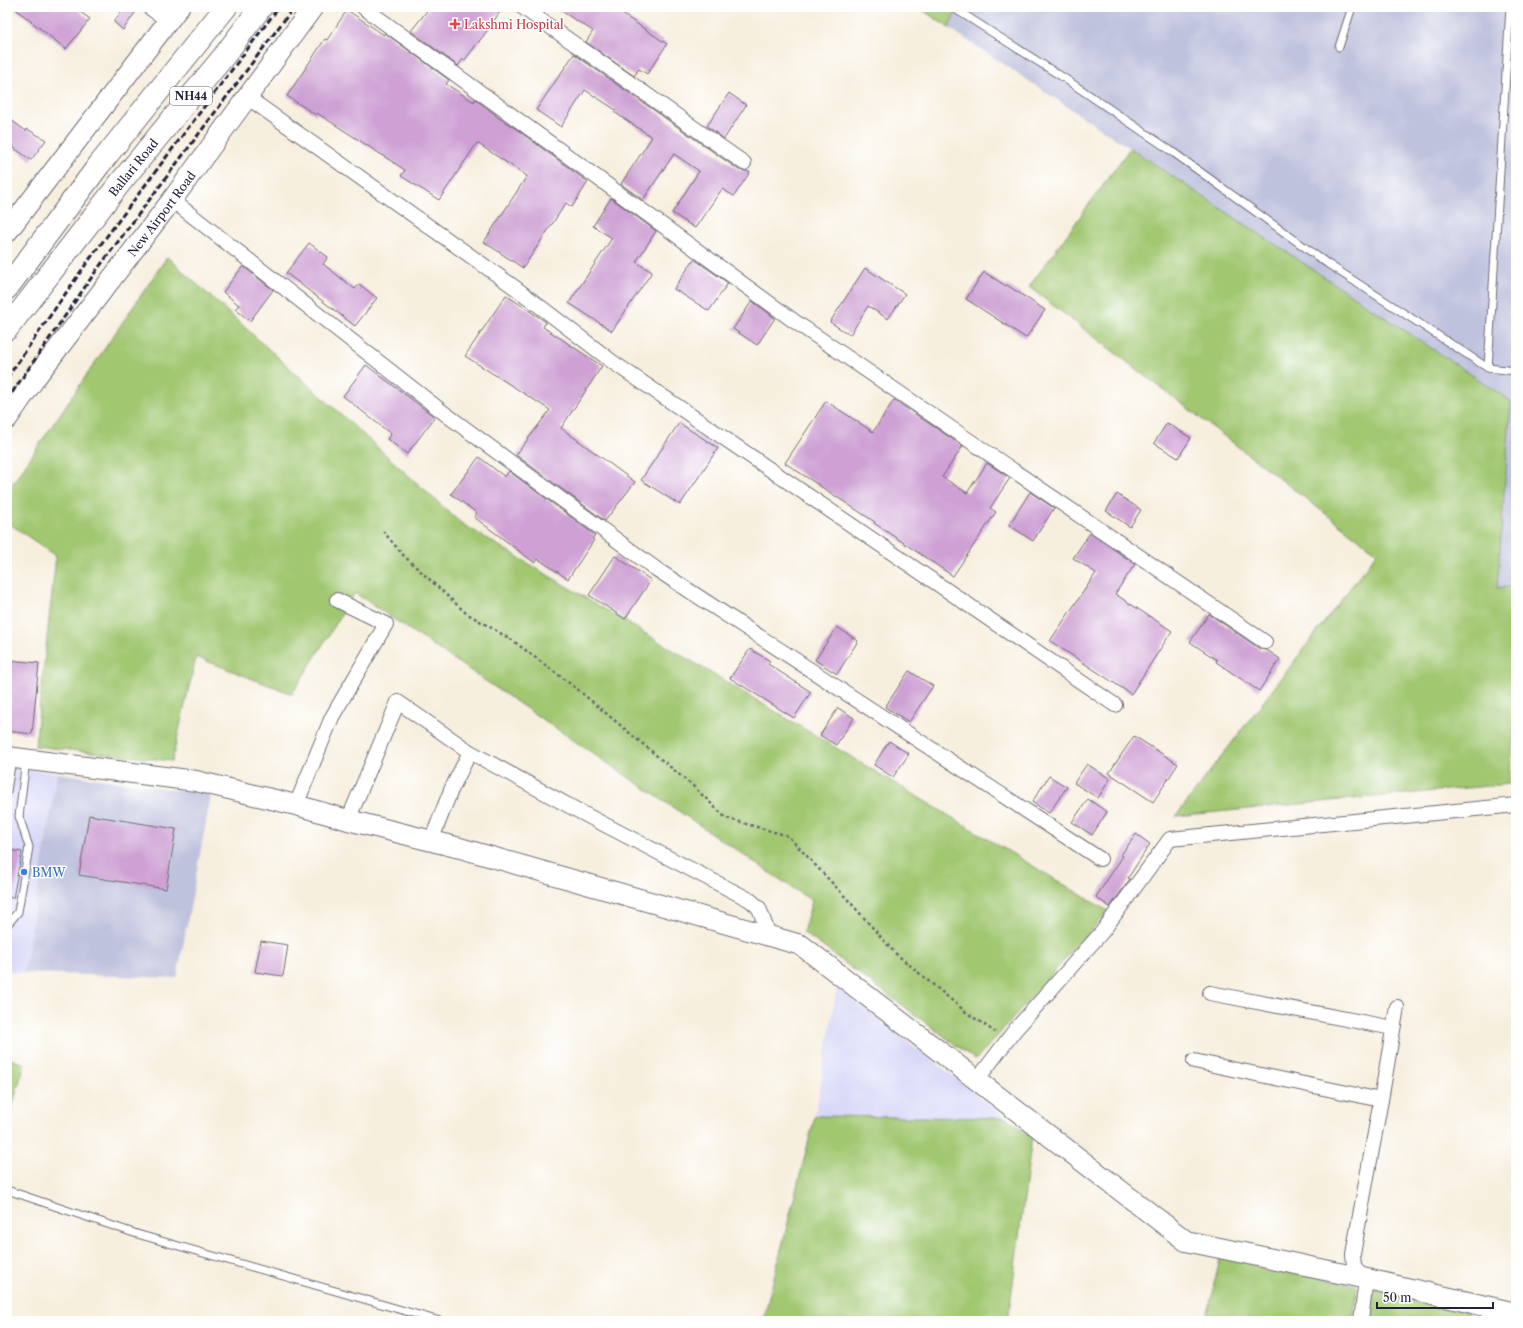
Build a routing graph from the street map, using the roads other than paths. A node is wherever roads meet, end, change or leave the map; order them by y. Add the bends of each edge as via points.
1 (149, 7) edge
2 (226, 7) edge
3 (261, 7) edge
4 (313, 7) edge
5 (363, 7) edge
6 (522, 7) edge
7 (952, 7) edge
8 (1352, 7) edge
9 (1510, 7) edge
10 (173, 14) edge
11 (1339, 47) dead end
12 (247, 97) junction
13 (744, 163) dead end
14 (172, 200) junction
15 (7, 232) edge
16 (7, 288) edge
17 (7, 329) edge
18 (1488, 368) junction
19 (1516, 371) edge
20 (7, 419) edge
21 (337, 600) dead end
22 (1265, 642) dead end
23 (1115, 706) dead end
24 (470, 752) junction
25 (15, 758) edge
26 (7, 791) edge
27 (296, 805) junction
28 (1516, 805) edge
29 (348, 820) junction
30 (431, 841) junction
31 (1100, 859) dead end
32 (7, 925) edge
33 (768, 935) junction
34 (1210, 993) dead end
35 (1396, 1007) dead end
36 (1393, 1028) junction
37 (1194, 1061) dead end
38 (977, 1080) junction
39 (1381, 1100) junction
40 (7, 1190) edge
41 (1363, 1278) junction
42 (1516, 1313) edge
43 (440, 1321) edge
44 (1361, 1321) edge

1 - 10 street
2 - 16 highway, NH44 via 100,165
3 - 17 highway, Ballari Road / NH44
4 - 12 street, New Airport Road
5 - 22 street via 794,321
6 - 13 street
7 - 18 lane via 1064,78 1170,150 1328,264
8 - 11 lane
9 - 18 lane
10 - 15 street
12 - 14 street, New Airport Road
12 - 23 street via 517,288 614,363
14 - 20 street, New Airport Road via 36,377
14 - 31 street via 444,413 656,569
18 - 19 lane
21 - 27 street via 386,624 332,716
24 - 29 street via 398,702
24 - 30 street via 451,790
24 - 33 street via 586,816 750,900 760,908
25 - 26 lane
25 - 27 street via 196,781
25 - 32 lane via 19,816 29,847 18,912
27 - 29 street
28 - 38 street via 1170,839 1102,932 1007,1041
29 - 30 street
30 - 33 street
33 - 38 street via 801,944
34 - 36 street
35 - 36 street
36 - 39 street
37 - 39 street
38 - 41 street via 1186,1241
39 - 41 street via 1353,1254 1354,1267
40 - 43 lane via 137,1234
41 - 42 street
41 - 44 street via 1365,1287

